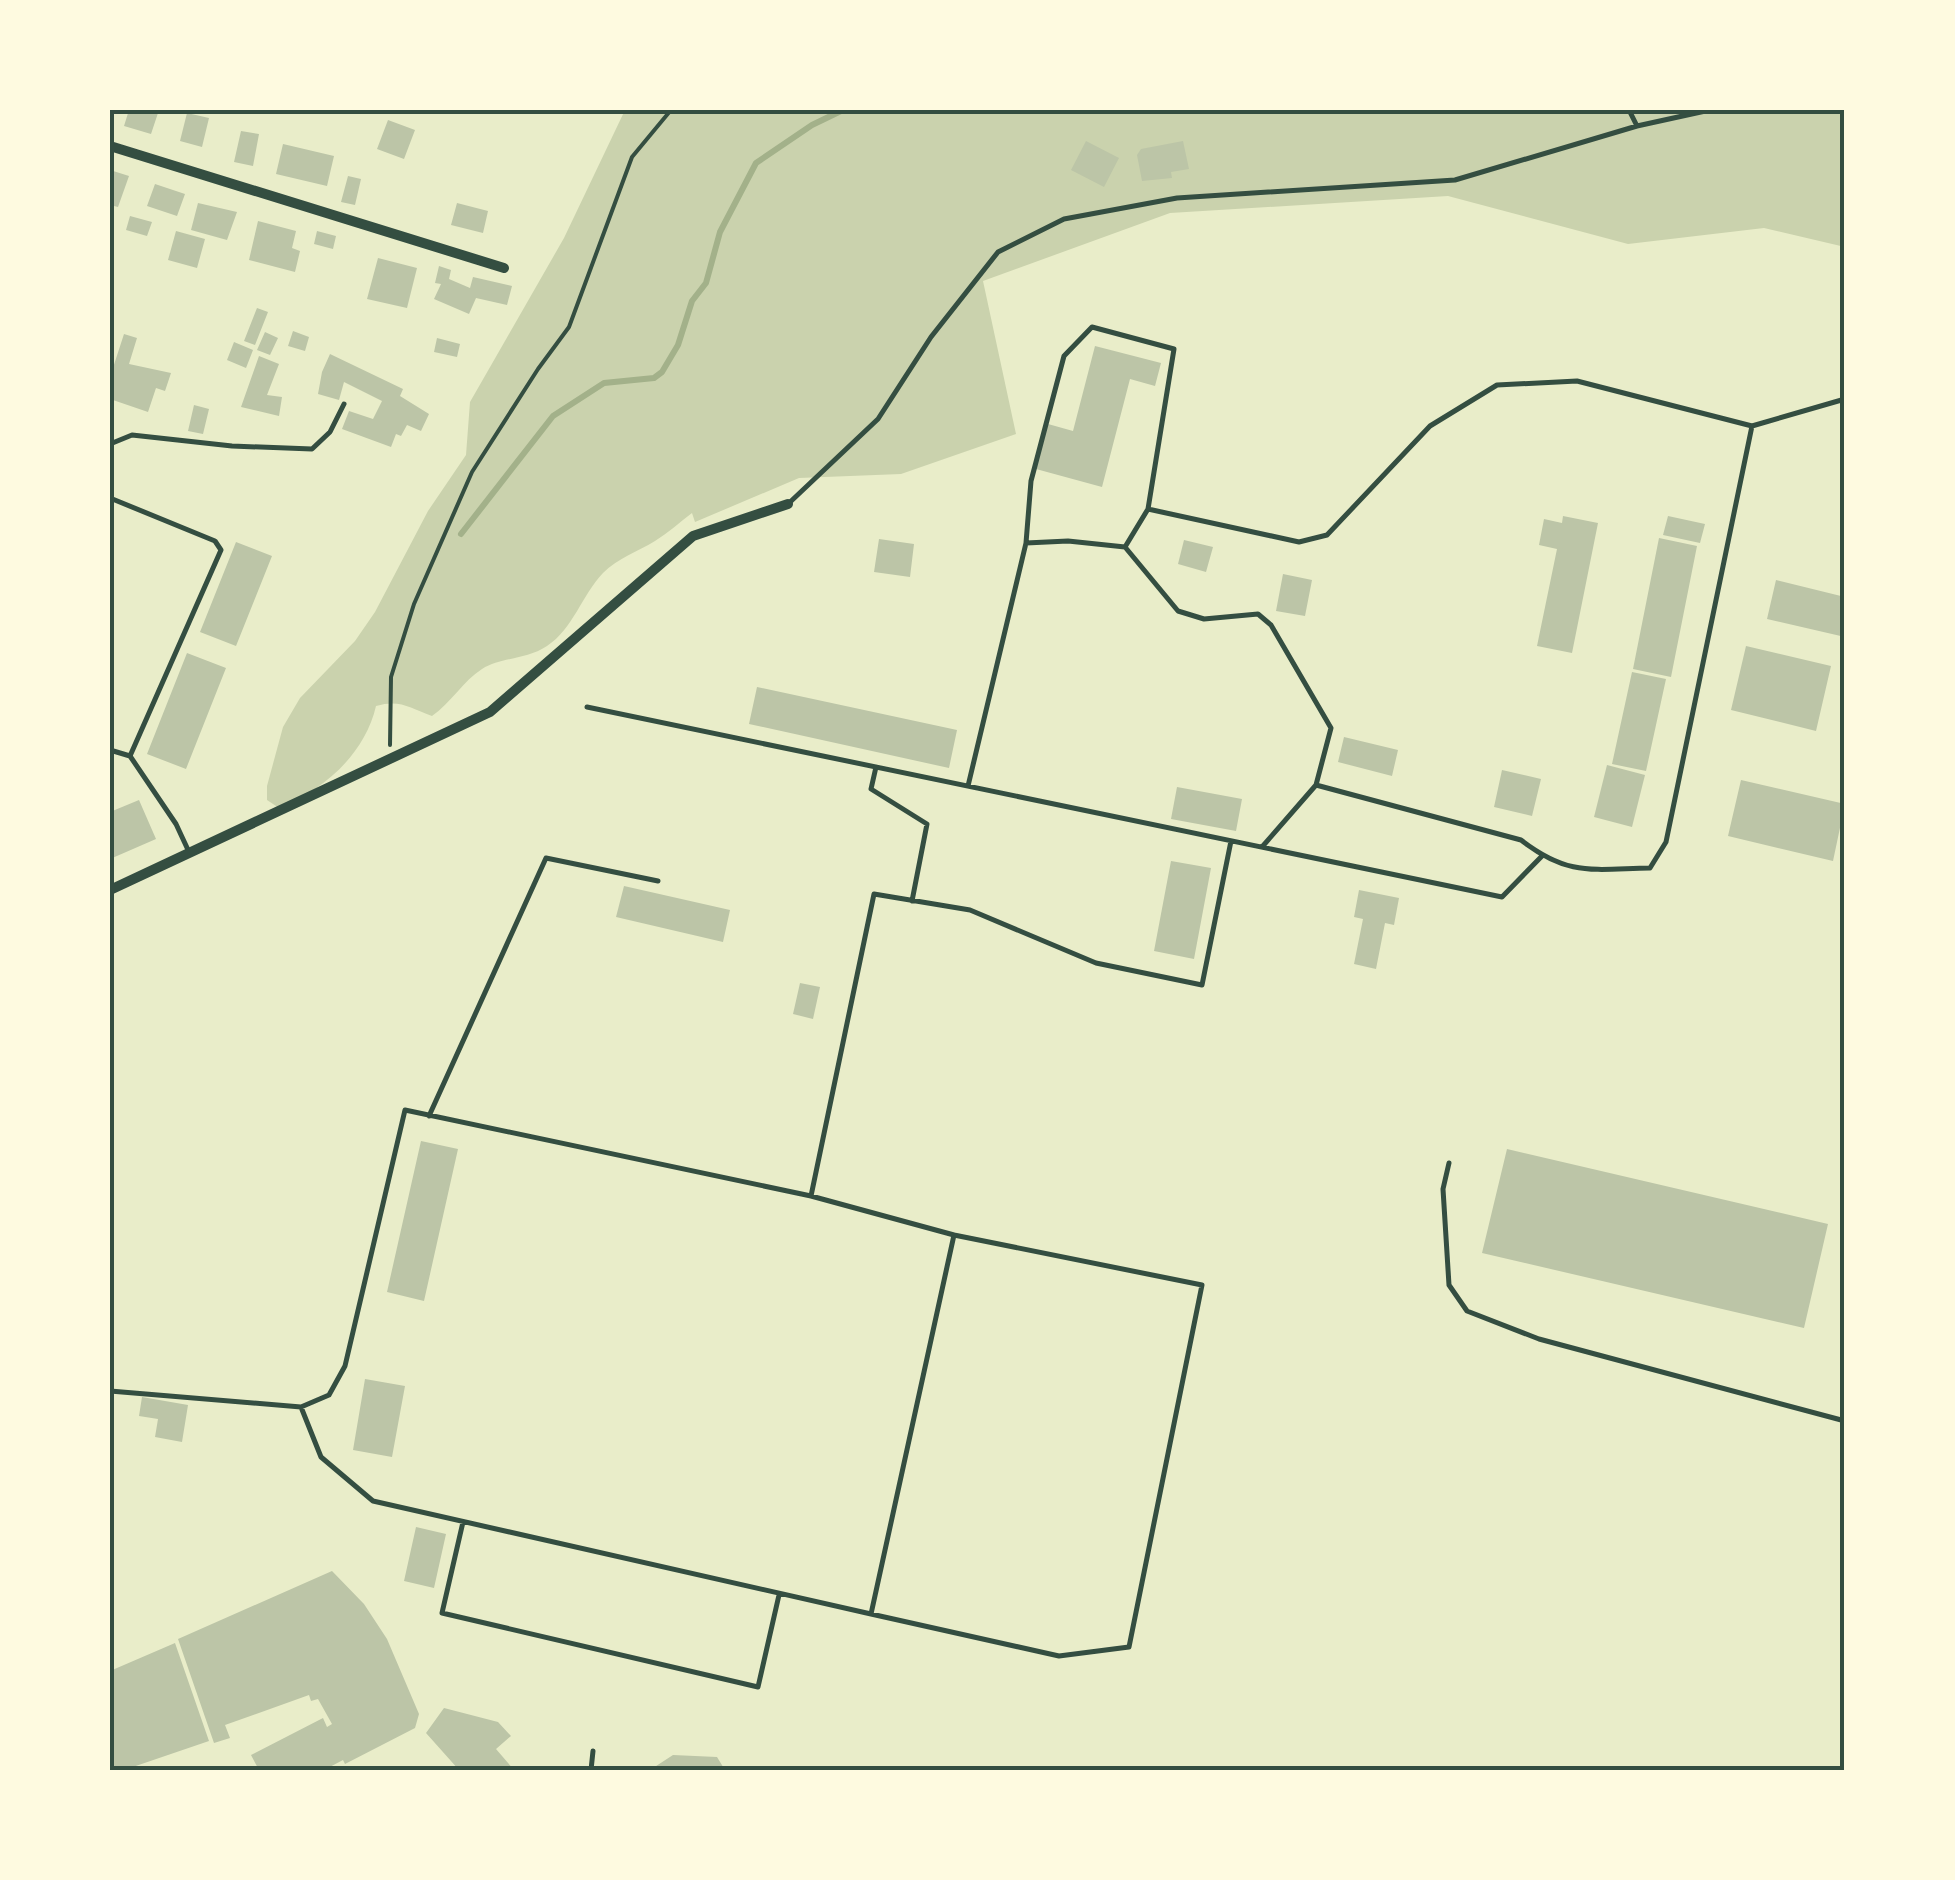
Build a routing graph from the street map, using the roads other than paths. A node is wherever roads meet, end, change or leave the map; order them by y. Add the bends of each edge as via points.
1 (1629, 110) edge
2 (1710, 110) edge
3 (1636, 126) junction
4 (110, 146) edge
5 (504, 268) dead end
6 (1845, 400) edge
7 (344, 404) dead end
8 (1752, 426) junction
9 (110, 444) edge
10 (110, 498) edge
11 (788, 504) joint
12 (1148, 509) junction
13 (1026, 543) junction
14 (1126, 547) junction
15 (587, 707) dead end
16 (110, 750) edge
17 (130, 756) junction
18 (876, 767) junction
19 (1316, 785) junction
20 (968, 786) junction
21 (1231, 840) junction
22 (1262, 847) junction
23 (190, 853) junction
24 (1542, 856) junction
25 (658, 881) dead end
26 (110, 890) edge
27 (912, 901) junction
28 (429, 1116) junction
29 (1449, 1163) dead end
30 (811, 1196) junction
31 (954, 1235) junction
32 (110, 1391) edge
33 (301, 1407) junction
34 (1845, 1421) edge
35 (463, 1522) junction
36 (779, 1596) junction
37 (870, 1614) junction
38 (593, 1752) dead end
39 (591, 1770) edge

1 - 3 lane
2 - 3 lane
3 - 11 lane via 1456,180 1177,198 1064,219 998,252 878,420
4 - 5 street
6 - 8 lane
7 - 9 lane via 312,450 132,435
8 - 12 lane via 1577,381 1497,386 1430,426 1327,535 1299,542
8 - 24 lane via 1666,842 1650,868 1573,870
10 - 17 lane via 215,541 220,550
11 - 23 street via 693,536 490,712
12 - 13 lane via 1174,349 1092,327 1064,356 1031,481
12 - 14 lane
13 - 14 lane
13 - 20 lane
14 - 19 lane via 1178,611 1204,619 1258,614 1270,625 1331,728
15 - 18 lane
16 - 17 lane
17 - 23 lane
18 - 20 lane
18 - 27 lane via 871,789 927,824
19 - 22 lane
19 - 24 lane via 1521,840
20 - 21 lane
21 - 22 lane
21 - 27 lane via 1202,986 1096,963 970,910
22 - 24 lane via 1502,896
23 - 26 street
25 - 28 lane via 546,858
27 - 30 lane via 874,894
28 - 30 lane
28 - 33 lane via 404,1110 345,1366 329,1395
29 - 34 lane via 1443,1188 1449,1285 1466,1312
30 - 31 lane
31 - 37 lane
31 - 37 lane via 1202,1284 1129,1647 1059,1656
32 - 33 lane
33 - 35 lane via 321,1457 373,1501
35 - 36 lane
35 - 36 lane via 442,1613 590,1648 758,1687
36 - 37 lane
38 - 39 lane

